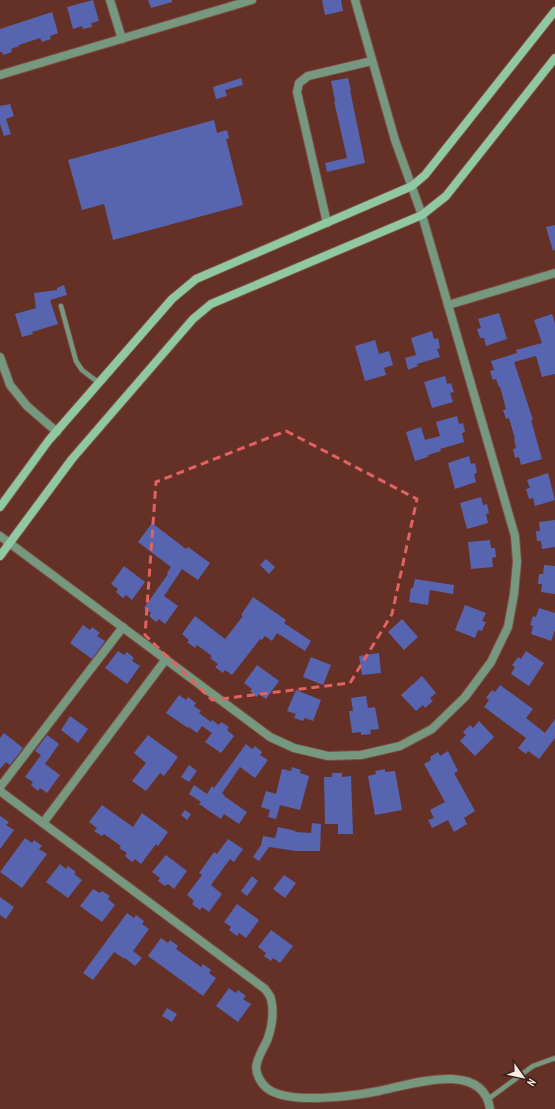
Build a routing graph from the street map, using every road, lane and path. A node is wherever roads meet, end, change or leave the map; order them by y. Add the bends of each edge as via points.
1 (110, 0) edge
2 (252, 0) edge
3 (355, 0) edge
4 (555, 11) edge
5 (122, 38) junction
6 (555, 58) edge
7 (372, 61) junction
8 (0, 75) edge
9 (412, 186) junction
10 (422, 215) junction
11 (327, 223) junction
12 (555, 273) edge
13 (448, 305) junction
14 (61, 306) dead end
15 (0, 356) edge
16 (99, 383) junction
17 (57, 432) junction
18 (0, 507) edge
19 (0, 536) edge
20 (10, 543) junction
21 (0, 556) edge
22 (123, 627) junction
23 (166, 659) junction
24 (0, 787) edge
25 (0, 792) edge
26 (43, 823) junction
27 (555, 1058) edge
28 (487, 1100) junction
29 (490, 1109) edge

1 - 5 street
2 - 5 street
3 - 7 street
4 - 9 street via 425,175
5 - 8 street
6 - 10 street via 446,196
7 - 9 street via 395,140
7 - 11 street via 308,76 299,83 297,92
9 - 10 street
9 - 11 street
10 - 13 street
10 - 20 street via 211,304 193,319 72,459
11 - 16 street via 196,279 172,299
12 - 13 street
13 - 23 street via 515,536 517,562 508,627 491,662 465,697 432,729 400,746 361,755 328,756 294,748 270,737
14 - 16 lane via 76,361 82,370
15 - 17 street via 10,385 27,406
16 - 17 street
17 - 18 street
19 - 20 street
20 - 21 street
20 - 22 street
22 - 23 street
22 - 24 street
23 - 26 street
25 - 26 street
26 - 28 street via 265,989 271,997 273,1013 268,1038 256,1064 258,1078 268,1089 282,1096 344,1096 442,1078 479,1087
27 - 28 lane via 533,1066
28 - 29 street

